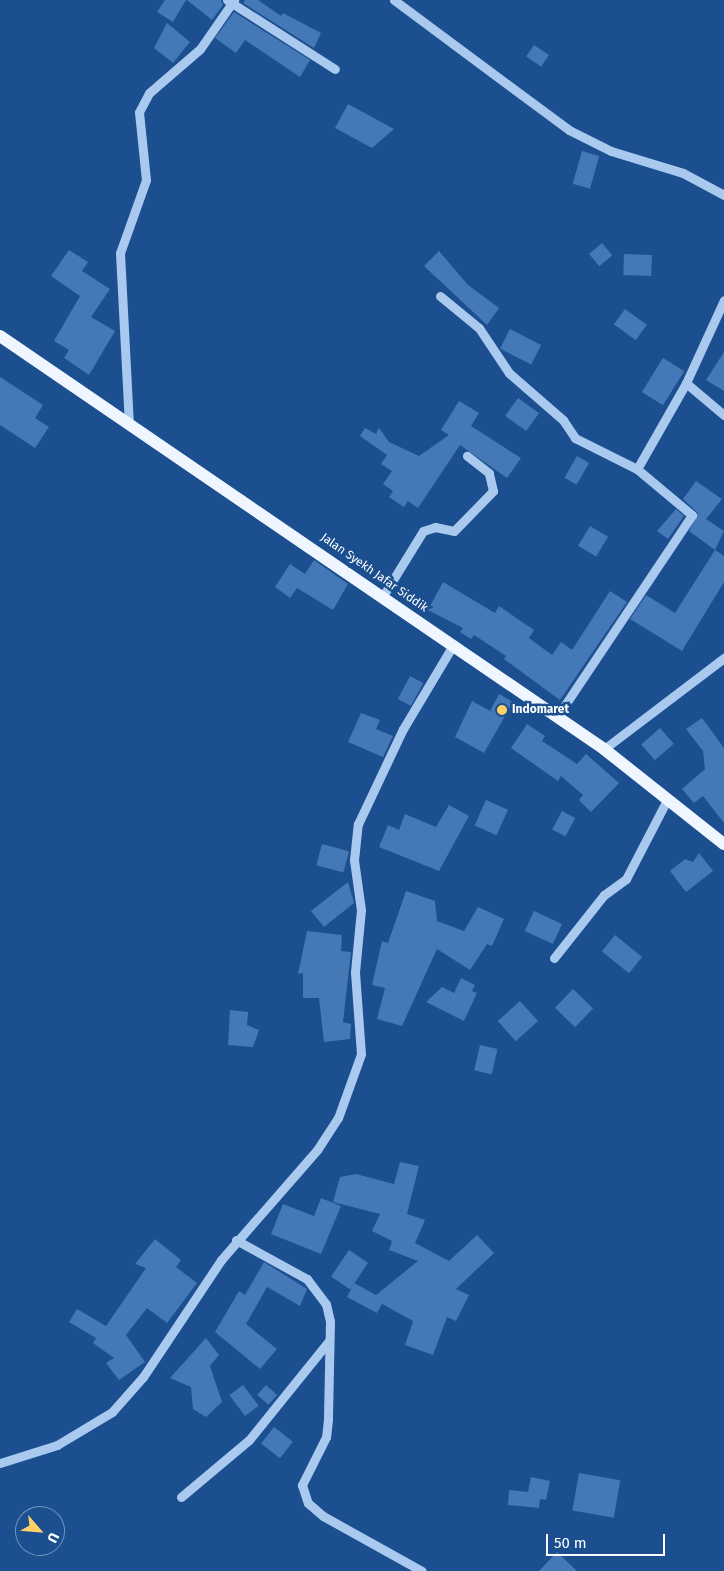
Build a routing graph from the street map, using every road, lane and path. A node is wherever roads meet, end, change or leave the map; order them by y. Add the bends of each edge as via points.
1 (394, 0) edge
2 (231, 1) edge
3 (335, 69) dead end
4 (724, 195) edge
5 (440, 296) dead end
6 (724, 300) edge
7 (0, 336) edge
8 (686, 383) junction
9 (724, 415) edge
10 (129, 425) junction
11 (467, 456) dead end
12 (637, 469) junction
13 (383, 596) junction
14 (453, 645) junction
15 (724, 658) edge
16 (558, 717) junction
17 (604, 749) junction
18 (668, 800) junction
19 (724, 844) edge
20 (554, 958) dead end
21 (236, 1240) junction
22 (329, 1341) junction
23 (0, 1463) edge
24 (181, 1497) dead end
25 (422, 1571) edge

1 - 4 street via 569,130 611,151 683,173
2 - 3 street
2 - 10 street via 200,49 149,92 138,112 146,180 120,253
5 - 12 street via 479,328 509,373 563,420 575,438
6 - 8 street
7 - 10 main road, Jalan Syekh Jafar Siddik
8 - 9 street
8 - 12 street
10 - 13 main road, Jalan Syekh Jafar Siddik
11 - 13 street via 489,473 493,491 454,531 435,527 423,531
12 - 16 street via 692,516
13 - 14 main road, Jalan Syekh Jafar Siddik
14 - 16 main road, Jalan Syekh Jafar Siddik
14 - 21 street via 403,729 358,824 354,860 361,910 355,972 362,1026 355,1081 316,1150
15 - 17 street
16 - 17 main road, Jalan Syekh Jafar Siddik
17 - 18 main road, Jalan Syekh Jafar Siddik
18 - 19 main road, Jalan Syekh Jafar Siddik
18 - 20 street via 626,879 604,895
21 - 22 street via 278,1260 314,1286 326,1304
21 - 23 street via 143,1377 112,1412 57,1444
22 - 24 street via 249,1440
22 - 25 street via 326,1437 306,1474 303,1494 323,1516

